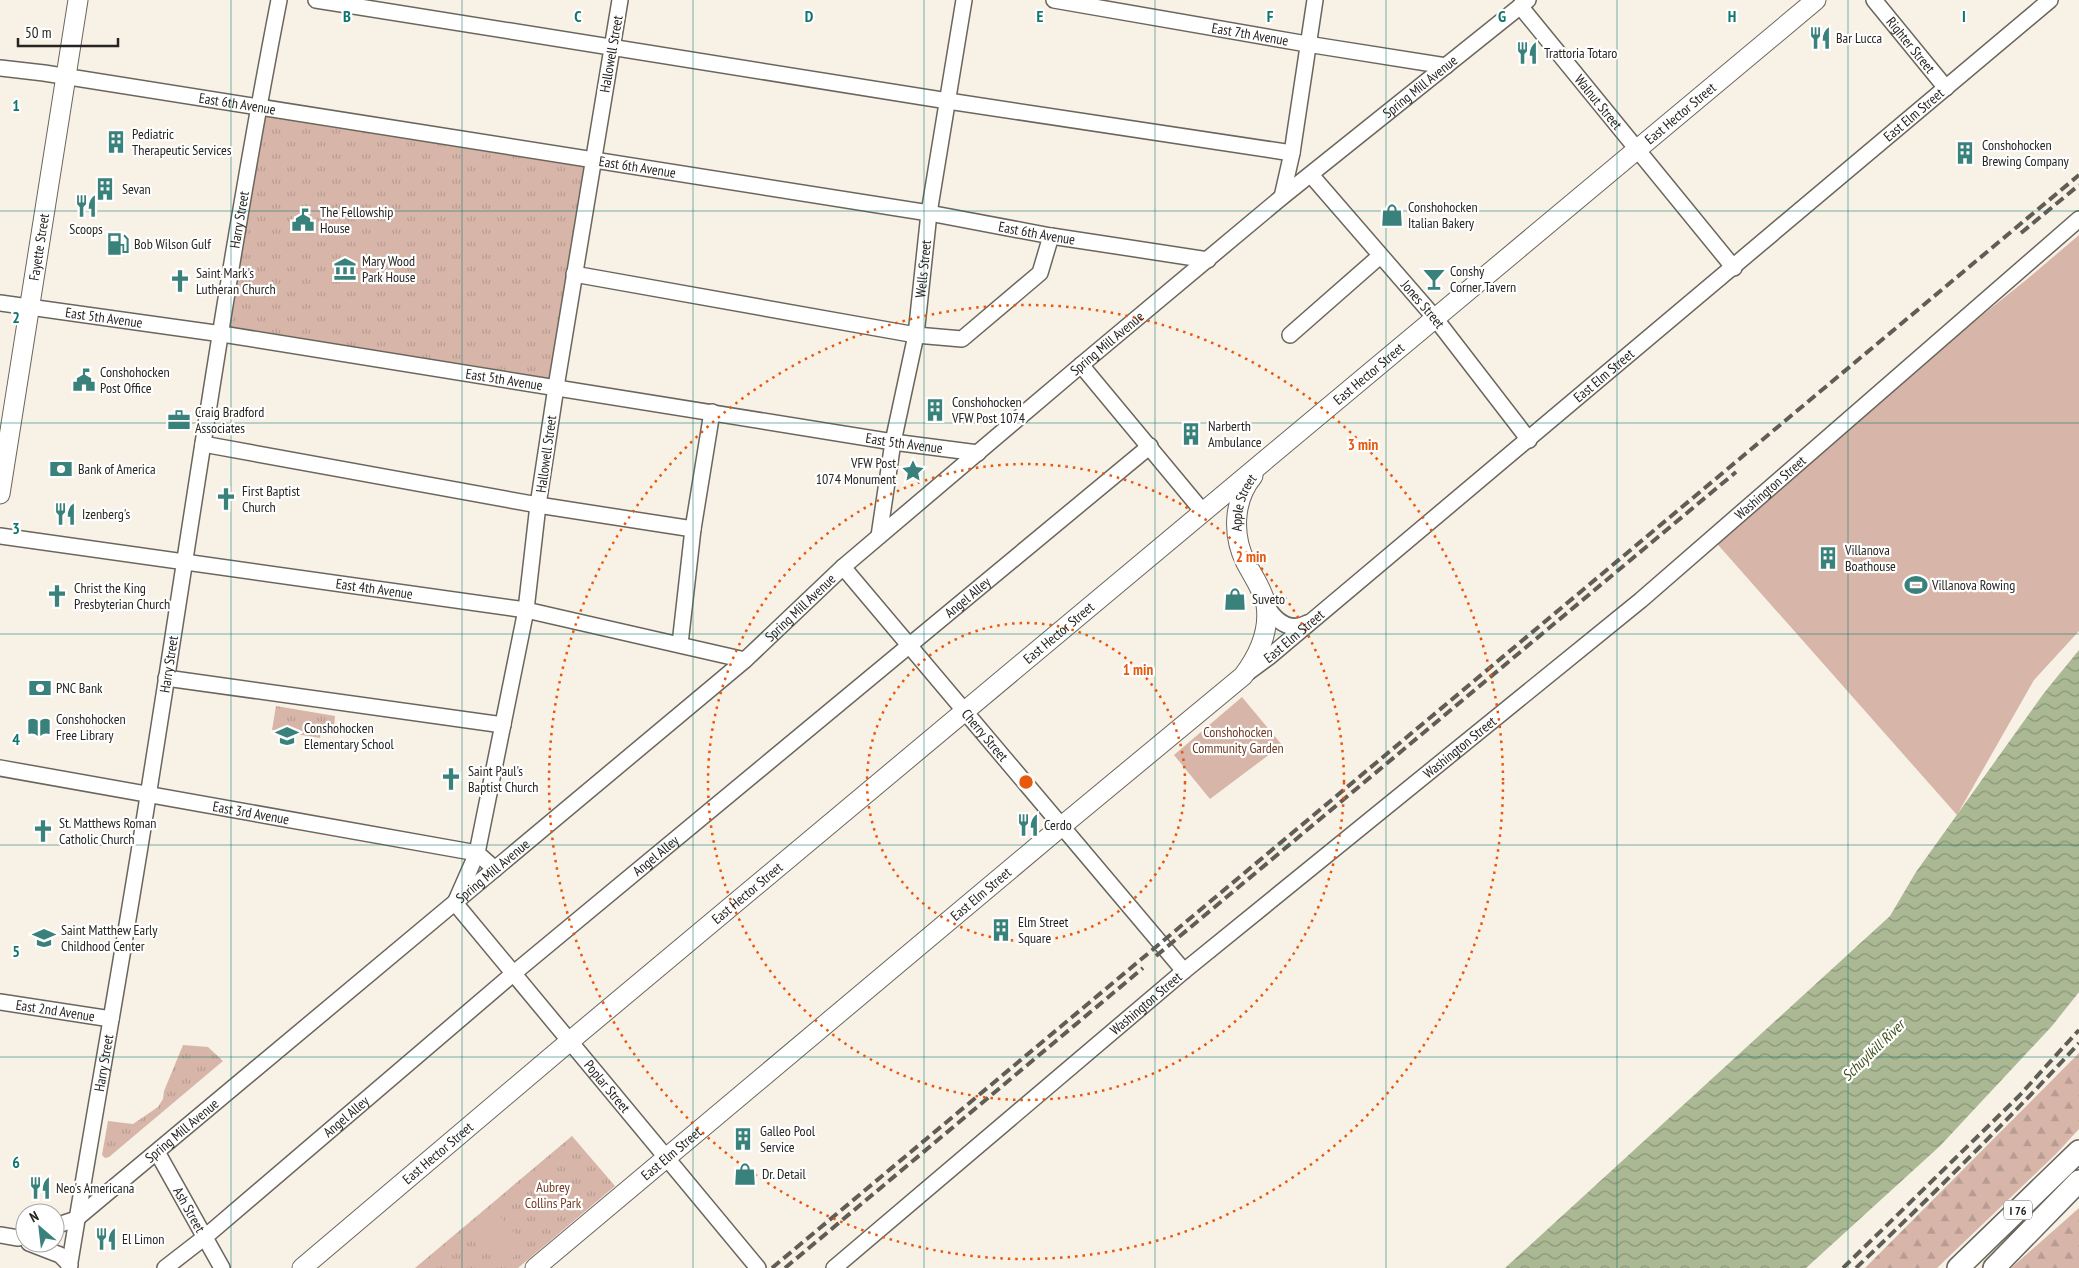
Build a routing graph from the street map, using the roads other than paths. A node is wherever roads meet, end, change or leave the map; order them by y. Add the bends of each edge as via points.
1 (78, 0) edge
2 (279, 0) edge
3 (316, 0) edge
4 (620, 0) edge
5 (964, 0) edge
6 (1054, 0) edge
7 (1315, 0) edge
8 (1816, 0) edge
9 (1874, 0) edge
10 (2050, 0) edge
11 (1524, 3) edge
12 (1307, 44) junction
13 (614, 46) junction
14 (1446, 66) junction
15 (0, 68) edge
16 (66, 77) junction
17 (1946, 88) junction
18 (948, 101) junction
19 (258, 107) junction
20 (1638, 148) junction
21 (1292, 153) junction
22 (592, 159) junction
23 (1311, 175) junction
24 (1282, 197) junction
25 (929, 213) junction
26 (2079, 219) edge
27 (1050, 236) junction
28 (1380, 256) junction
29 (1208, 260) junction
30 (1734, 268) junction
31 (574, 274) junction
32 (0, 303) edge
33 (30, 308) junction
34 (1434, 318) junction
35 (222, 334) junction
36 (916, 335) junction
37 (1290, 335) dead end
38 (1081, 366) junction
39 (556, 387) junction
40 (712, 412) junction
41 (1529, 440) junction
42 (892, 442) junction
43 (203, 444) junction
44 (1150, 446) junction
45 (1278, 450) junction
46 (978, 453) junction
47 (0, 494) edge
48 (538, 504) junction
49 (1204, 513) junction
50 (693, 529) junction
51 (0, 536) edge
52 (879, 536) junction
53 (1237, 537) junction
54 (184, 561) junction
55 (843, 567) junction
56 (1266, 605) junction
57 (526, 610) junction
58 (1316, 616) junction
59 (680, 644) junction
60 (910, 646) junction
61 (745, 660) junction
62 (1243, 676) junction
63 (166, 678) junction
64 (965, 710) junction
65 (503, 725) junction
66 (0, 768) edge
67 (148, 794) junction
68 (1063, 825) junction
69 (477, 853) junction
70 (495, 870) junction
71 (455, 903) junction
72 (1184, 971) junction
73 (514, 974) junction
74 (0, 1002) edge
75 (111, 1019) junction
76 (570, 1041) junction
77 (2079, 1151) edge
78 (157, 1152) junction
79 (666, 1157) junction
80 (2079, 1181) edge
81 (76, 1219) junction
82 (65, 1223) edge
83 (0, 1235) edge
84 (204, 1237) junction
85 (15, 1238) edge
86 (55, 1253) edge
87 (70, 1266) edge
88 (165, 1268) edge
89 (222, 1268) edge
90 (302, 1268) edge
91 (535, 1268) edge
92 (758, 1268) edge
93 (834, 1268) edge
94 (1958, 1268) edge
95 (1994, 1268) edge

1 - 16 main road, Fayette Street
2 - 19 street, Harry Street
3 - 13 street
4 - 13 street, Hallowell Street
5 - 18 street, Wells Street
6 - 12 street, East 7th Avenue
7 - 12 street
8 - 20 main road, East Hector Street
9 - 17 street, Righter Street
10 - 17 street, East Elm Street
11 - 14 street, Spring Mill Avenue
11 - 20 street, Walnut Street
12 - 14 street, East 7th Avenue
12 - 21 street
13 - 18 street
13 - 22 street, Hallowell Street
14 - 23 street, Spring Mill Avenue
15 - 16 street, East 6th Avenue
16 - 19 street, East 6th Avenue
16 - 33 main road, Fayette Street
17 - 30 street, East Elm Street
18 - 21 street
18 - 25 street, Wells Street
19 - 22 street, East 6th Avenue
19 - 35 street, Harry Street
20 - 30 street, Walnut Street
20 - 34 main road, East Hector Street
21 - 24 street
22 - 25 street, East 6th Avenue
22 - 31 street, Hallowell Street
23 - 24 street, Spring Mill Avenue
23 - 28 street, Jones Street
24 - 29 street, Spring Mill Avenue
25 - 27 street, East 6th Avenue
25 - 36 street, Wells Street
26 - 72 street, Washington Street via 1641,600
27 - 29 street, East 6th Avenue
27 - 36 street via 1040,273 962,339
28 - 34 street, Jones Street
28 - 37 street
29 - 38 street, Spring Mill Avenue
30 - 41 street, East Elm Street
31 - 36 street
31 - 39 street, Hallowell Street
32 - 33 street, East 5th Avenue
33 - 35 street, East 5th Avenue
33 - 47 main road, Fayette Street
34 - 41 street, Jones Street
34 - 45 main road, East Hector Street
35 - 39 street, East 5th Avenue
35 - 43 street, Harry Street
36 - 42 street, Wells Street
38 - 44 street
38 - 46 street, Spring Mill Avenue
39 - 40 street, East 5th Avenue
39 - 48 street, Hallowell Street
40 - 42 street, East 5th Avenue
40 - 50 street
41 - 58 street, East Elm Street
42 - 46 street, East 5th Avenue
42 - 52 street, Wells Street
43 - 48 street
43 - 54 street, Harry Street
44 - 49 street
44 - 60 street, Angel Alley
45 - 49 main road, East Hector Street
45 - 53 main road, Apple Street via 1242,493
46 - 52 street, Spring Mill Avenue
48 - 50 street
48 - 57 street, Hallowell Street
49 - 53 main road via 1224,519
49 - 64 main road, East Hector Street
50 - 59 street
51 - 54 street, East 4th Avenue
52 - 55 street, Spring Mill Avenue
53 - 56 main road, Apple Street
54 - 57 street, East 4th Avenue
54 - 63 street, Harry Street
55 - 60 street, Cherry Street
55 - 61 street, Spring Mill Avenue
56 - 58 street via 1279,621 1291,627 1302,626
56 - 62 main road, Apple Street via 1260,649
57 - 59 street, East 4th Avenue
57 - 65 street, Hallowell Street
58 - 62 street, East Elm Street
59 - 61 street, East 4th Avenue
60 - 64 street, Cherry Street
60 - 73 street, Angel Alley
61 - 70 street, Spring Mill Avenue
62 - 68 main road, East Elm Street
63 - 65 street
63 - 67 street, Harry Street
64 - 68 street, Cherry Street
64 - 76 main road, East Hector Street
65 - 69 street, Hallowell Street
66 - 67 street, East 3rd Avenue
67 - 69 street, East 3rd Avenue
67 - 75 street, Harry Street
68 - 72 street, Cherry Street
68 - 79 main road, East Elm Street
69 - 70 street
69 - 71 street, Hallowell Street
70 - 71 street, Spring Mill Avenue
71 - 73 street, Poplar Street
71 - 78 street, Spring Mill Avenue
72 - 93 street, Washington Street
73 - 76 street, Poplar Street
73 - 84 street, Angel Alley
74 - 75 street, East 2nd Avenue
75 - 81 street, Harry Street
76 - 79 street, Poplar Street
76 - 90 main road, East Hector Street
77 - 94 highway, I 76
78 - 81 street, Spring Mill Avenue
78 - 84 street, Ash Street
79 - 91 main road, East Elm Street
79 - 92 street, Poplar Street
80 - 95 highway, I 76
81 - 82 street
81 - 87 street, Harry Street
83 - 85 street
84 - 88 street, Angel Alley
84 - 89 street, Ash Street
86 - 87 street

